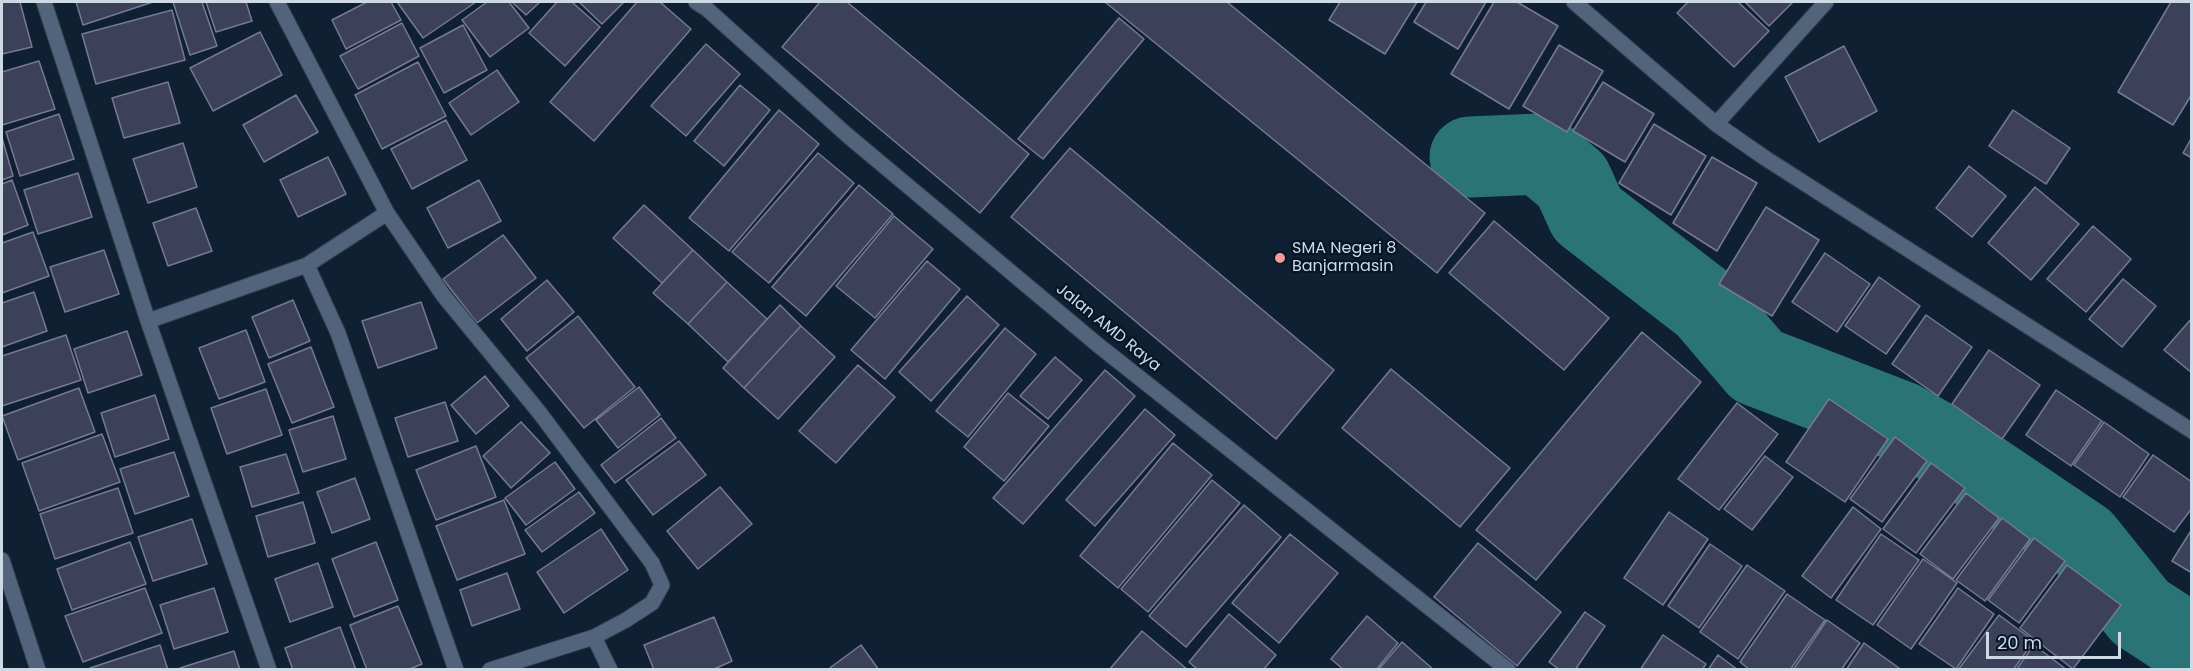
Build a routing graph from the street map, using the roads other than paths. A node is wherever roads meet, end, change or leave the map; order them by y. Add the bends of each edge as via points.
1 (44, 2) edge
2 (278, 2) edge
3 (696, 2) edge
4 (1574, 2) edge
5 (1826, 2) edge
6 (1716, 124) junction
7 (387, 213) junction
8 (307, 265) junction
9 (148, 321) junction
10 (2192, 431) edge
11 (2, 560) edge
12 (594, 637) junction
13 (38, 669) edge
14 (269, 669) edge
15 (456, 669) edge
16 (490, 669) edge
17 (610, 669) edge
18 (1508, 669) edge

1 - 9 street
2 - 7 street
3 - 18 street, Jalan AMD Raya via 847,135 1098,345
4 - 6 street
5 - 6 street
6 - 10 street
7 - 8 street
7 - 12 street via 443,295 539,412 652,563 662,585 652,603
8 - 9 street
8 - 15 street via 338,333
9 - 14 street
11 - 13 street
12 - 16 street
12 - 17 street

